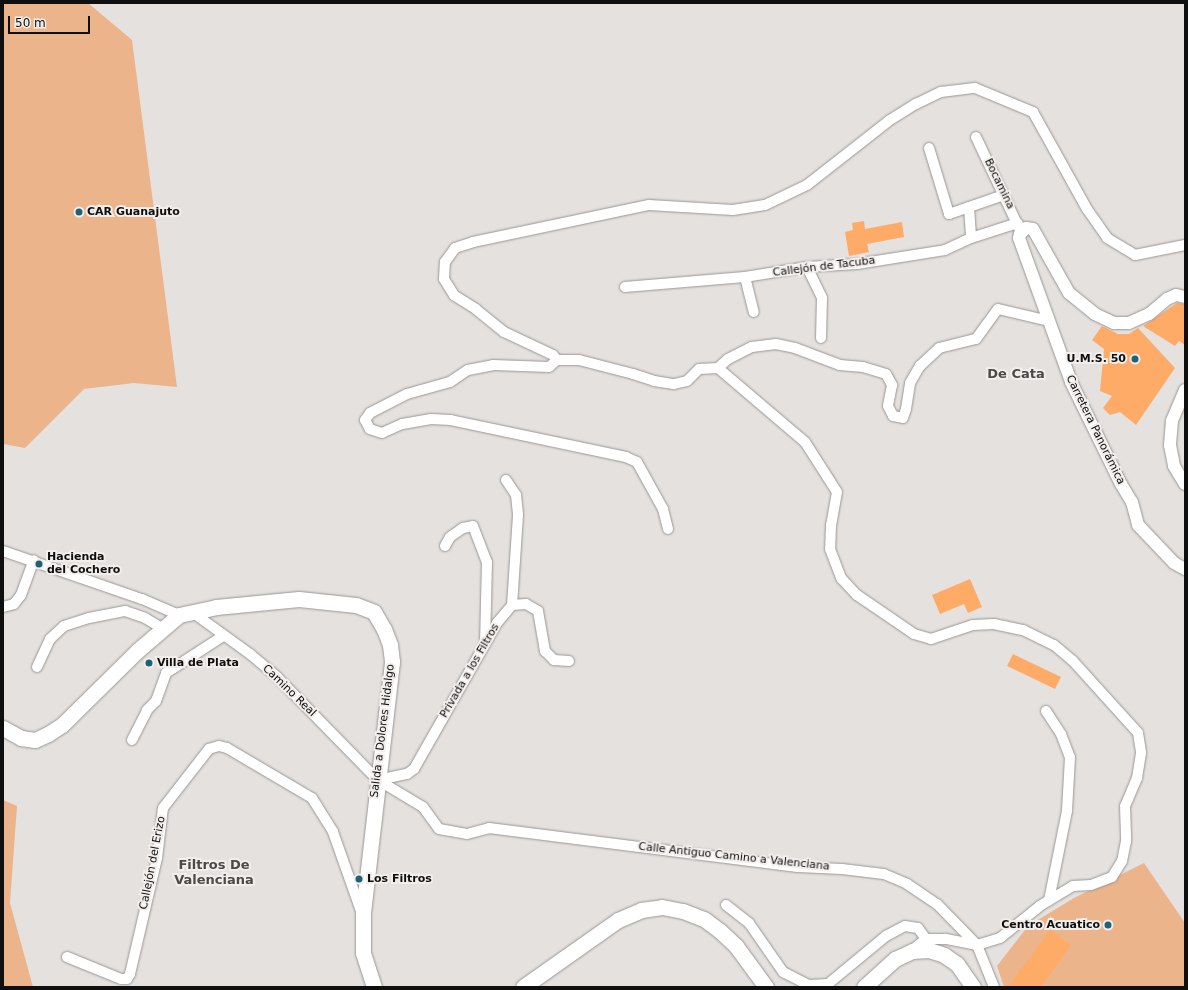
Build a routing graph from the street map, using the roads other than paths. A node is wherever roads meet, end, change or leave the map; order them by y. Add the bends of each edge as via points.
1 (976, 137) dead end
2 (929, 148) dead end
3 (1004, 195) junction
4 (969, 207) junction
5 (1019, 228) junction
6 (971, 238) junction
7 (1185, 245) edge
8 (807, 267) junction
9 (745, 278) junction
10 (625, 287) dead end
11 (1185, 297) edge
12 (754, 312) dead end
13 (1049, 321) junction
14 (821, 338) dead end
15 (557, 360) junction
16 (718, 368) junction
17 (1185, 390) edge
18 (506, 480) dead end
19 (1185, 484) edge
20 (668, 529) dead end
21 (445, 546) dead end
22 (3, 551) edge
23 (34, 560) junction
24 (1185, 570) edge
25 (512, 605) junction
26 (3, 607) edge
27 (185, 614) junction
28 (163, 629) junction
29 (224, 636) junction
30 (485, 644) junction
31 (569, 661) dead end
32 (37, 667) dead end
33 (1046, 711) dead end
34 (3, 728) edge
35 (132, 740) dead end
36 (378, 780) junction
37 (1048, 900) junction
38 (726, 905) dead end
39 (363, 914) junction
40 (926, 939) junction
41 (977, 945) junction
42 (908, 953) junction
43 (67, 957) dead end
44 (374, 987) edge
45 (523, 987) edge
46 (766, 987) edge
47 (864, 987) edge
48 (973, 987) edge
49 (994, 987) edge

1 - 3 street, Bocamina
2 - 4 street via 949,214
3 - 4 street
3 - 5 street, Bocamina
4 - 6 street
5 - 6 street, Callejón de Tacuba
5 - 11 street via 1033,229 1069,293 1095,314 1114,323 1129,323 1150,314 1167,299 1176,295
5 - 13 street, Carretera Panorámica via 1019,238
6 - 8 street, Callejón de Tacuba via 945,250 857,264
7 - 15 street via 1135,255 1107,238 1086,209 1034,112 975,88 941,92 890,120 807,185 765,205 733,210 649,205 455,248 445,262 444,279 454,295 504,332 553,355
8 - 9 street, Callejón de Tacuba
8 - 14 street via 822,298
9 - 10 street, Callejón de Tacuba
9 - 12 street
13 - 16 street via 998,309 976,339 939,348 920,366 910,383 903,418 893,416 888,406 892,385 886,374 863,367 840,365 795,348 776,344 752,347 728,359
13 - 24 street, Carretera Panorámica via 1071,382 1132,502 1138,526 1174,563
15 - 16 street via 579,360 674,384 687,380 699,369
15 - 20 street via 549,367 493,365 468,370 450,382 407,394 370,413 365,420 370,430 382,433 402,424 431,419 451,420 626,457 637,462 663,509
16 - 37 street via 805,442 837,492 830,549 841,578 856,594 914,634 931,640 973,625 994,624 1023,630 1054,645 1073,661 1138,732 1141,753 1137,778 1125,806 1126,841 1122,861 1112,877 1091,885 1073,886
17 - 19 street via 1172,421 1170,445 1174,466
18 - 25 street via 516,495 518,515
21 - 30 street via 450,537 463,528 473,526 486,562
22 - 23 street, Camino Real
23 - 26 street via 21,595 14,604
23 - 27 street, Camino Real
25 - 30 street, Privada a los Filtros via 497,623
25 - 31 street via 526,604 538,611 545,651 554,660
27 - 28 main road, Salida a Dolores Hidalgo
27 - 29 street, Camino Real
27 - 36 main road, Salida a Dolores Hidalgo via 216,607 299,598 356,605 374,612 390,645 392,662
28 - 32 street via 145,618 125,611 89,618 64,626 50,639
28 - 34 main road, Salida a Dolores Hidalgo via 62,725 48,734 35,740 21,738
29 - 35 street via 166,673 156,701 147,710
29 - 36 street, Camino Real via 277,677
30 - 36 street, Privada a los Filtros via 414,769 407,774
33 - 37 street via 1061,734 1070,757 1067,812
36 - 39 main road, Salida a Dolores Hidalgo
36 - 41 street, Calle Antiguo Camino a Valenciana via 423,807 439,829 467,834 489,828 798,867 884,874 907,884 937,904
37 - 41 street via 1000,938
38 - 40 street via 750,923 783,972 809,985 828,984 886,936 905,926 918,928
39 - 43 street, Callejón del Erizo via 333,832 312,798 228,748 219,746 209,749 163,808 157,858 127,979 121,979
39 - 44 main road, Salida a Dolores Hidalgo via 363,953
40 - 41 street via 945,939
40 - 42 street
41 - 49 street
42 - 47 main road via 895,959
42 - 48 main road via 929,950 944,954 957,964
45 - 46 main road via 618,920 641,910 662,907 704,919 720,930 736,946

